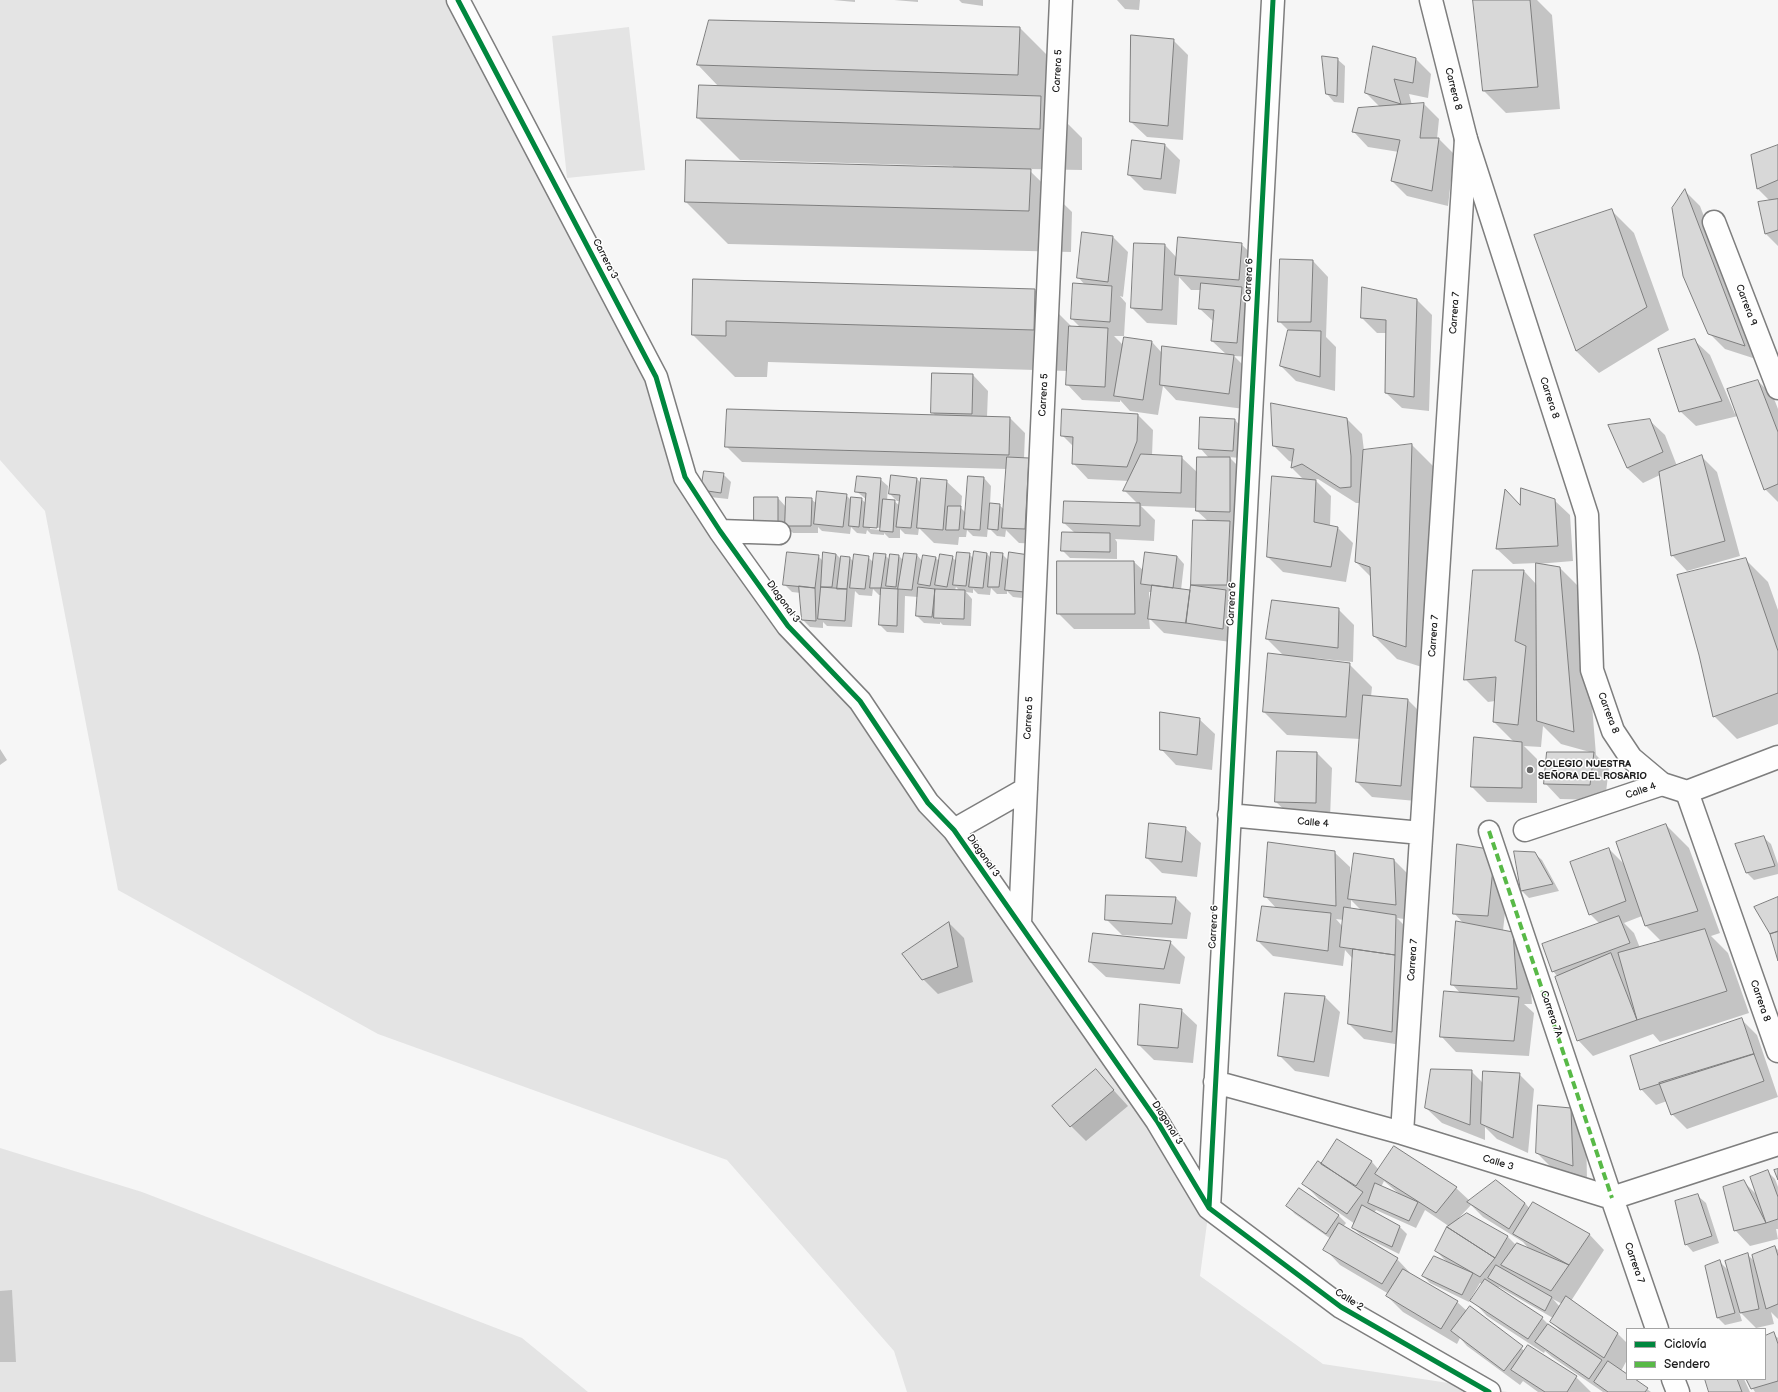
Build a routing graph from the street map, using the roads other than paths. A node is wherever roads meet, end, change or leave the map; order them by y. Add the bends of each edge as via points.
1 (458, 0) edge
2 (1061, 0) edge
3 (1273, 0) edge
4 (1431, 0) edge
5 (1466, 139) junction
6 (1714, 222) dead end
7 (1778, 388) edge
8 (720, 531) junction
9 (779, 533) dead end
10 (1778, 757) edge
11 (1662, 784) junction
12 (1026, 790) junction
13 (1687, 792) junction
14 (1230, 815) junction
15 (954, 830) junction
16 (1525, 830) dead end
17 (1489, 831) dead end
18 (1421, 833) junction
19 (1020, 923) junction
20 (1778, 1051) edge
21 (1215, 1082) junction
22 (1402, 1133) junction
23 (1778, 1144) edge
24 (1612, 1198) junction
25 (1208, 1208) junction
26 (1656, 1328) edge
27 (1673, 1380) edge
28 (1489, 1392) edge
29 (1678, 1392) edge

1 - 8 street, Carrera 3 via 656,376 685,477
2 - 12 street, Carrera 5
3 - 14 street, Carrera 6
4 - 5 street, Carrera 8
5 - 11 street, Carrera 8 via 1587,515 1592,670 1614,731 1631,758
5 - 18 street, Carrera 7
6 - 7 street, Carrera 9
8 - 9 street
8 - 15 street, Diagonal 3 via 788,626 860,701 928,803
10 - 13 street
11 - 13 street, Calle 4
11 - 16 street, Calle 4
12 - 15 street
12 - 19 street, Carrera 5
13 - 20 street, Carrera 8
14 - 18 street, Calle 4
14 - 21 street, Carrera 6
15 - 19 street, Diagonal 3
17 - 24 street, Carrera 7A
18 - 22 street, Carrera 7
19 - 25 street, Diagonal 3 via 1157,1121
21 - 22 street, Calle 3
21 - 25 street, Carrera 6
22 - 24 street, Calle 3
23 - 24 street
24 - 26 street, Carrera 7
25 - 28 street, Calle 2 via 1341,1307
27 - 29 street

